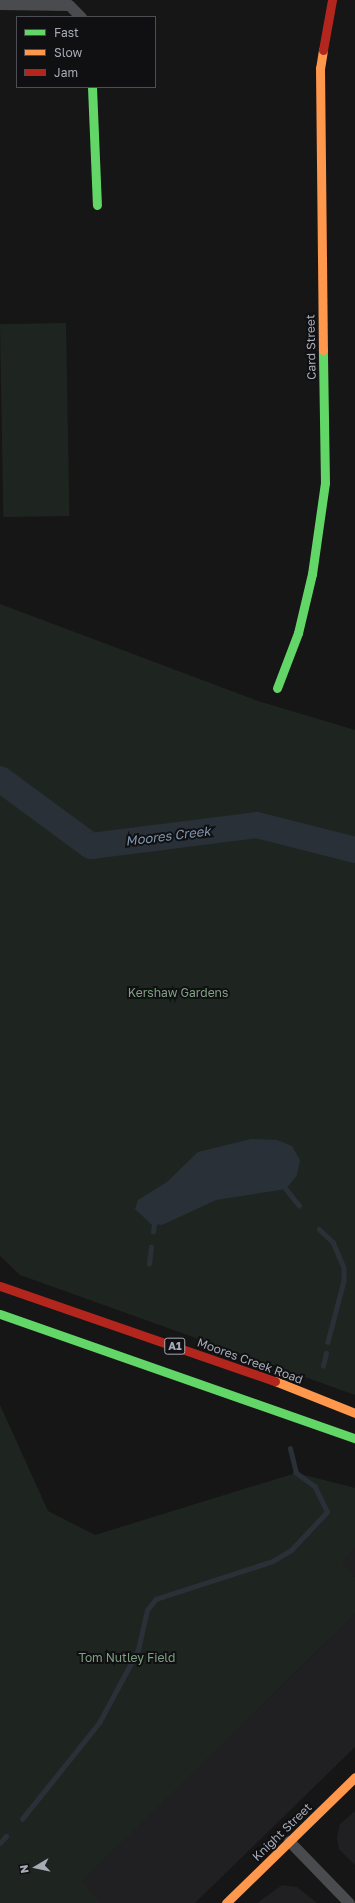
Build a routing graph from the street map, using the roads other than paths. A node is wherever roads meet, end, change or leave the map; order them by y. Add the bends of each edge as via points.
1 (332, 0) edge
2 (71, 2) edge
3 (0, 4) edge
4 (79, 16) edge
5 (92, 88) edge
6 (97, 205) dead end
7 (277, 688) dead end
8 (0, 1286) edge
9 (0, 1314) edge
10 (355, 1413) edge
11 (355, 1438) edge
12 (355, 1778) edge
13 (289, 1841) junction
14 (226, 1903) edge
15 (349, 1903) edge

1 - 7 main road, Card Street via 320,68 325,483 312,574 298,632
2 - 3 street
2 - 4 street
5 - 6 main road
8 - 10 main road, Moores Creek Road / A1 via 277,1382
9 - 11 main road, A1
12 - 13 main road, Knight Street
13 - 14 main road, Knight Street
13 - 15 street

